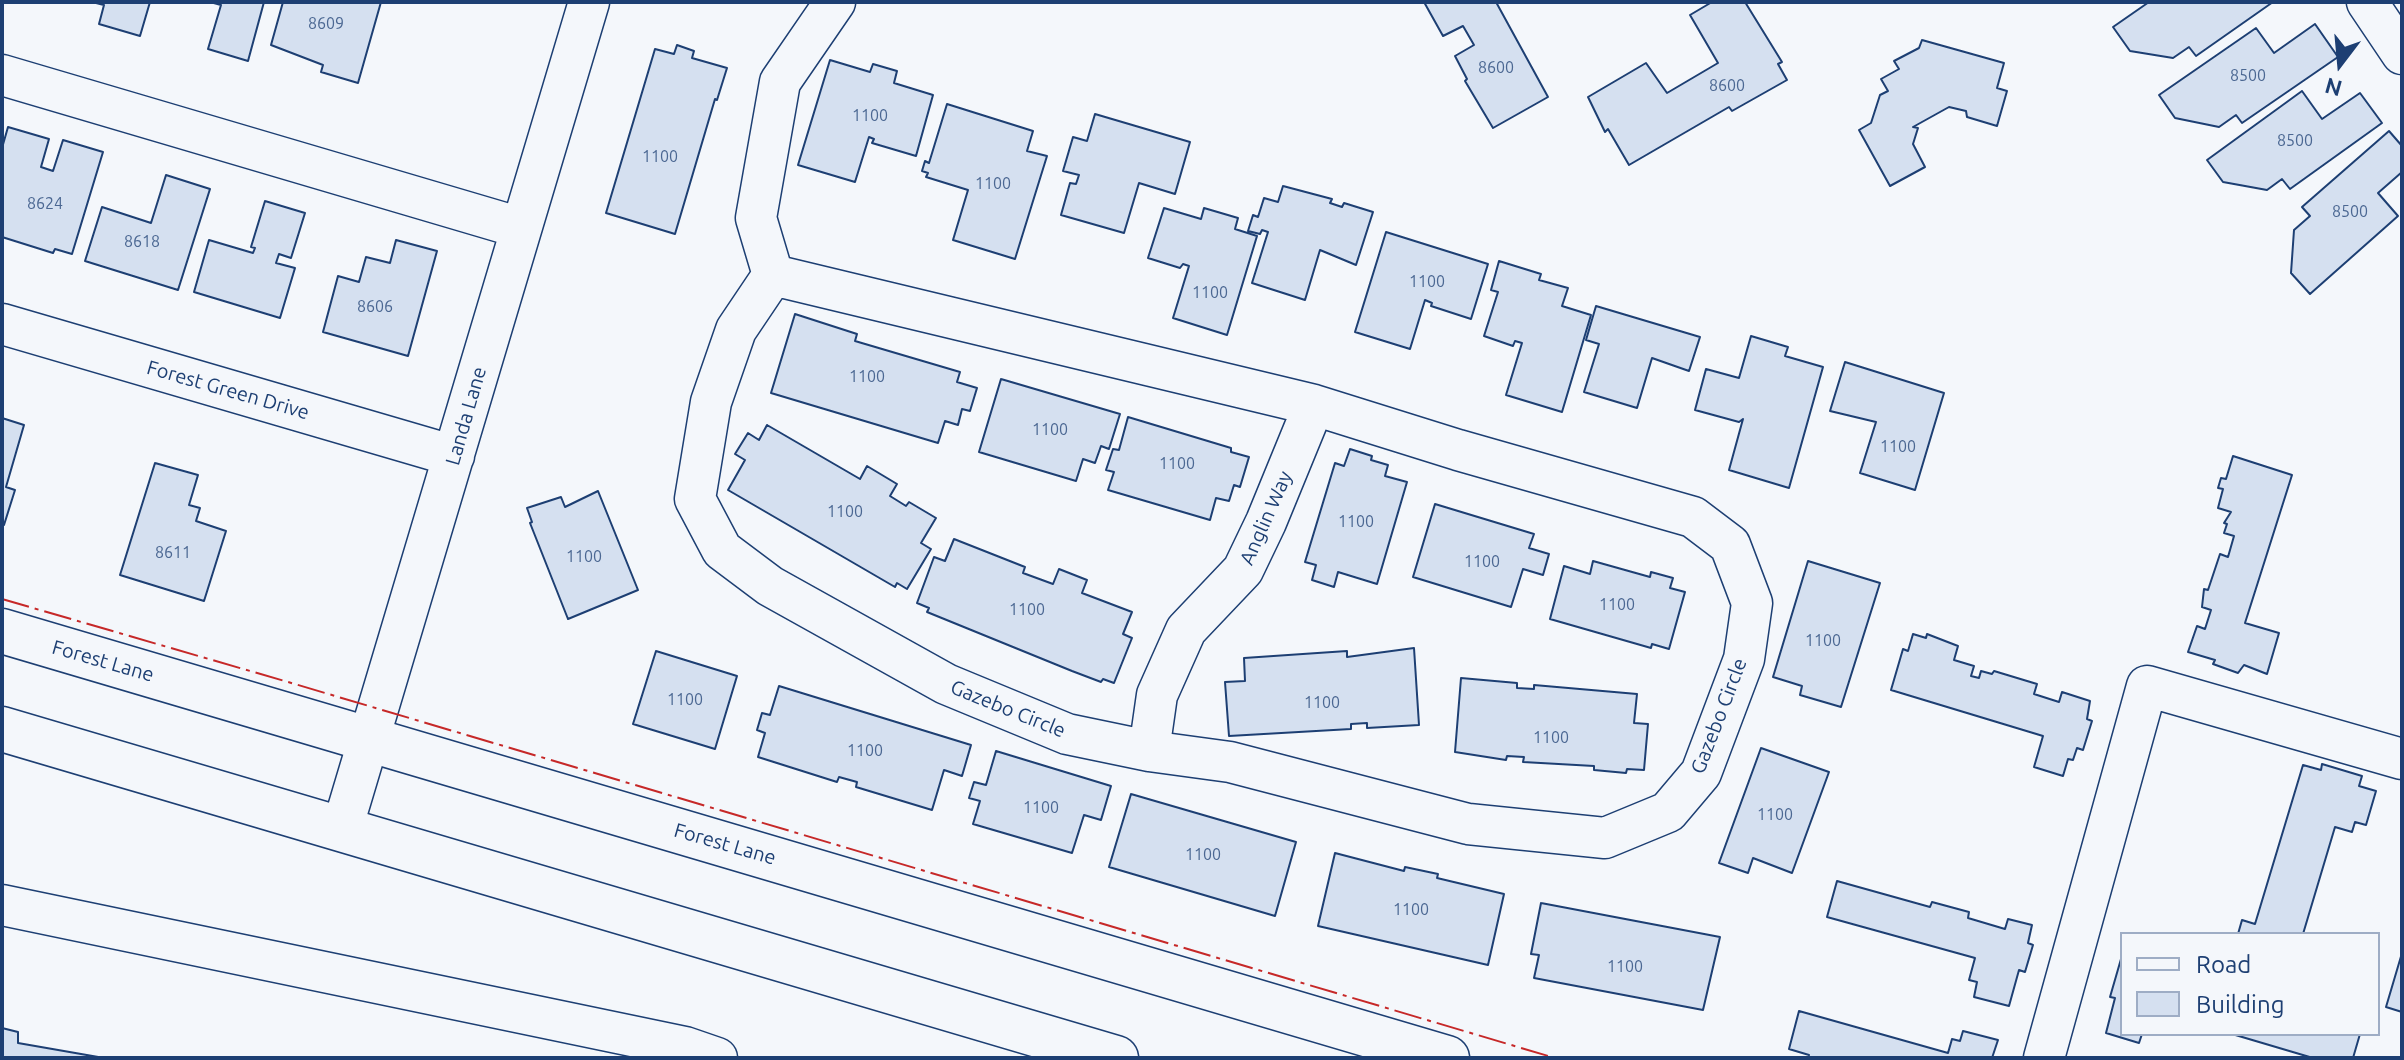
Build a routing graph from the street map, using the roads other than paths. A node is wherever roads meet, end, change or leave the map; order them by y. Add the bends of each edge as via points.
1 (589, 2) edge
2 (835, 2) edge
3 (2367, 2) edge
4 (2402, 54) edge
5 (2, 75) edge
6 (521, 228) junction
7 (773, 275) junction
8 (2, 324) edge
9 (1314, 405) junction
10 (454, 456) junction
11 (2, 631) edge
12 (2, 729) edge
13 (369, 739) junction
14 (1149, 751) junction
15 (2402, 759) edge
16 (342, 829) junction
17 (2, 905) edge
18 (1320, 1040) edge
19 (717, 1058) edge
20 (1116, 1058) edge
21 (1447, 1058) edge
22 (2044, 1058) edge

1 - 6 street, Landa Lane
2 - 7 street via 780,82 756,218
3 - 4 street
5 - 6 street
6 - 10 street, Landa Lane
7 - 9 street, Gazebo Circle
7 - 14 street, Gazebo Circle via 736,330 711,402 695,499 722,550 770,586 946,684 1067,734
8 - 10 street, Forest Green Drive
9 - 14 street, Anglin Way via 1243,570 1186,630 1157,695
9 - 14 street, Gazebo Circle via 1693,517 1730,545 1752,603 1744,659 1701,773 1668,812 1605,838 1468,824 1230,762
10 - 13 street, Landa Lane
11 - 13 main road, Forest Lane
12 - 16 main road
13 - 16 street, Landa Lane
13 - 18 main road, Forest Lane
15 - 22 street via 2147,686
16 - 20 main road
17 - 19 street via 685,1047
18 - 21 main road, Forest Lane

